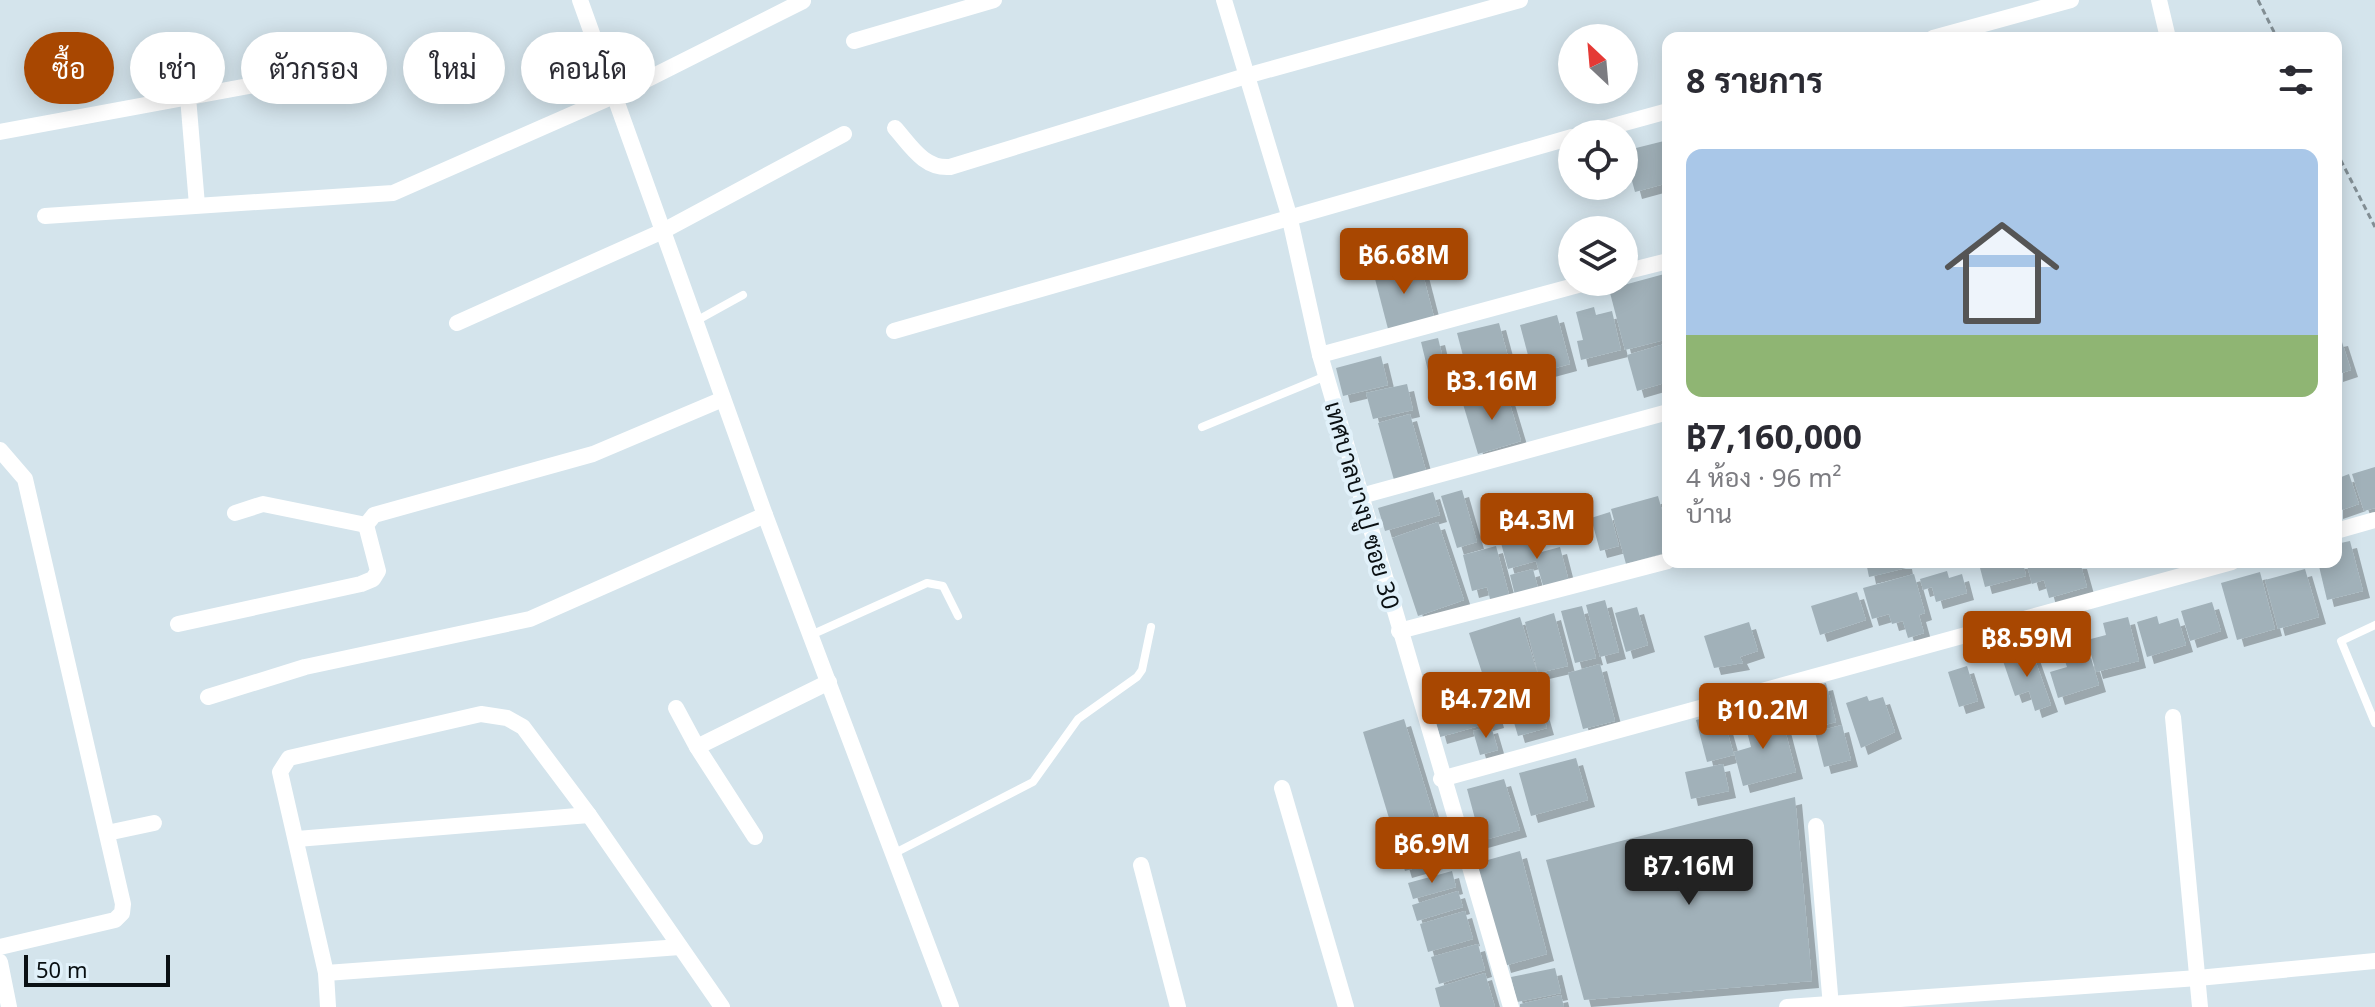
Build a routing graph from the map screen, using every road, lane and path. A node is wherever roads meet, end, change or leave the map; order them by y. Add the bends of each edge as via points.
1 (580, 0) edge
2 (994, 0) edge
3 (1224, 0) edge
4 (1520, 0) edge
5 (2071, 0) edge
6 (2159, 0) edge
7 (2258, 0) edge
8 (803, 1) edge
9 (592, 32) edge
10 (1955, 32) edge
11 (2167, 32) edge
12 (2274, 32) edge
13 (854, 41) dead end
14 (655, 75) edge
15 (1246, 76) junction
16 (149, 104) edge
17 (189, 104) edge
18 (596, 104) edge
19 (619, 104) edge
20 (1662, 113) edge
21 (1635, 120) edge
22 (895, 128) dead end
23 (0, 132) edge
24 (844, 134) dead end
25 (1558, 141) edge
26 (2342, 163) edge
27 (197, 205) junction
28 (1289, 215) junction
29 (45, 216) dead end
30 (2375, 227) edge
31 (663, 231) junction
32 (1662, 262) edge
33 (1638, 268) edge
34 (1558, 290) edge
35 (743, 295) dead end
36 (696, 321) junction
37 (457, 323) dead end
38 (894, 331) dead end
39 (1320, 355) junction
40 (1326, 376) junction
41 (723, 399) junction
42 (1662, 414) edge
43 (1202, 427) dead end
44 (0, 450) edge
45 (1361, 496) junction
46 (235, 513) dead end
47 (765, 515) junction
48 (2375, 520) edge
49 (366, 525) junction
50 (2342, 529) edge
51 (1662, 563) edge
52 (2210, 568) edge
53 (958, 616) dead end
54 (178, 624) dead end
55 (2375, 625) edge
56 (1151, 627) dead end
57 (1399, 631) junction
58 (811, 635) junction
59 (829, 682) junction
60 (208, 697) dead end
61 (676, 708) dead end
62 (2173, 717) dead end
63 (2375, 723) edge
64 (697, 747) junction
65 (1441, 779) junction
66 (1282, 788) dead end
67 (589, 815) junction
68 (154, 823) dead end
69 (1816, 826) dead end
70 (107, 833) junction
71 (755, 837) dead end
72 (297, 839) junction
73 (891, 855) junction
74 (1141, 865) dead end
75 (0, 947) edge
76 (680, 947) junction
77 (2375, 961) edge
78 (0, 962) edge
79 (326, 973) junction
80 (2198, 978) junction
81 (1831, 1005) edge
82 (9, 1007) edge
83 (328, 1007) edge
84 (722, 1007) edge
85 (951, 1007) edge
86 (1178, 1007) edge
87 (1346, 1007) edge
88 (1511, 1007) edge
89 (1787, 1007) edge
90 (2200, 1007) edge

1 - 9 street
2 - 13 street
3 - 15 street, เทศบาลบางปู ซอย 30
4 - 15 street
5 - 10 street
6 - 11 street
7 - 12 path
8 - 14 street
15 - 22 street via 950,167 927,163
15 - 28 street, เทศบาลบางปู ซอย 30
16 - 23 street
17 - 27 street
18 - 27 street via 393,193
19 - 31 street
20 - 21 street
24 - 31 street
25 - 28 street
26 - 30 path
27 - 29 street
28 - 38 street
28 - 39 street, เทศบาลบางปู ซอย 30
31 - 36 street
31 - 37 street
32 - 33 street
34 - 39 street
35 - 36 lane
36 - 41 street
39 - 40 street, เทศบาลบางปู ซอย 30
40 - 43 lane
40 - 45 street, เทศบาลบางปู ซอย 30
41 - 47 street
41 - 49 street via 593,454 374,515
42 - 45 street
44 - 70 street via 25,479
45 - 57 street, เทศบาลบางปู ซอย 30
46 - 49 street via 263,504
47 - 58 street
47 - 60 street via 530,619 305,667
48 - 50 street
49 - 54 street via 378,571 373,579
51 - 57 street
52 - 65 street
53 - 58 lane via 943,586 927,583
55 - 63 lane via 2341,641
56 - 73 lane via 1137,677 1065,732 1033,782
57 - 65 street, เทศบาลบางปู ซอย 30
58 - 59 street
59 - 64 street
59 - 73 street
61 - 64 street
62 - 80 street
64 - 71 street
65 - 88 street, เทศบาลบางปู ซอย 30
66 - 87 street
67 - 72 street
67 - 72 street via 523,727 481,714 289,758 280,772
67 - 76 street
68 - 70 street
69 - 81 street
70 - 75 street via 122,913 115,920
72 - 79 street
73 - 85 street
74 - 86 street
76 - 79 street
76 - 84 street
77 - 80 street
78 - 82 street
79 - 83 street
80 - 81 street
80 - 90 street
81 - 89 street

